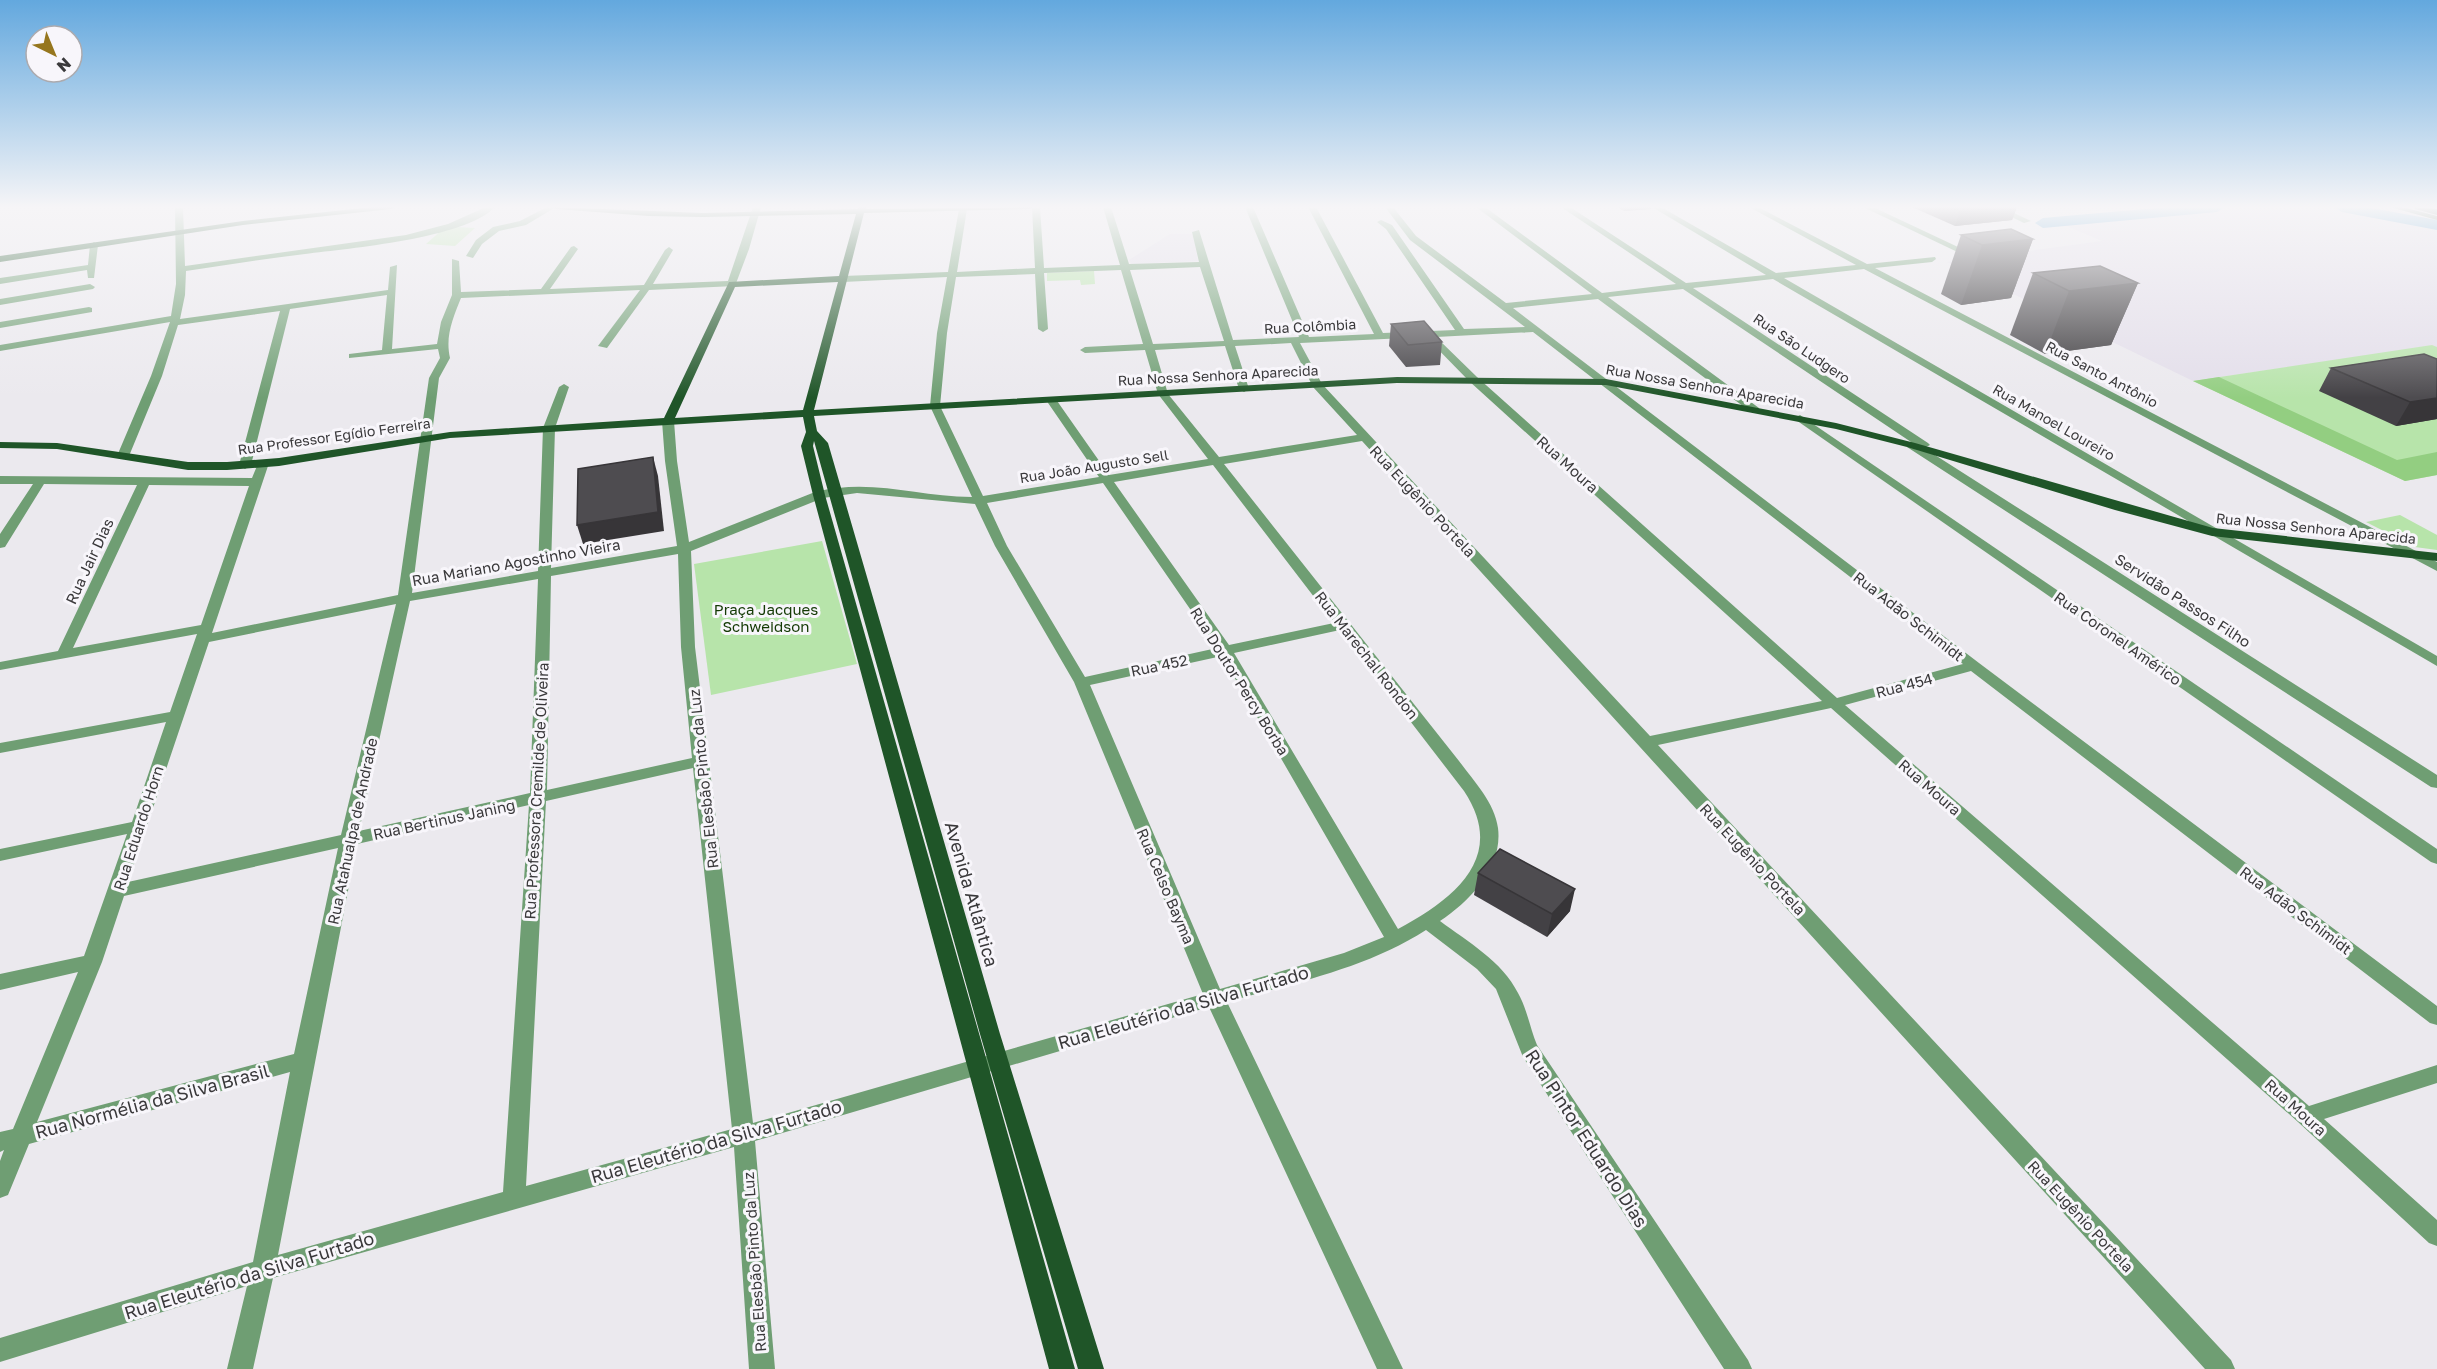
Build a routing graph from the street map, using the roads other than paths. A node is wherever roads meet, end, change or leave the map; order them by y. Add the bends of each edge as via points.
1 (66, 271) edge
2 (92, 271) edge
3 (180, 271) edge
4 (393, 271) edge
5 (455, 271) edge
6 (558, 271) edge
7 (657, 271) edge
8 (737, 271) edge
9 (845, 271) edge
10 (952, 271) edge
11 (1040, 271) joint
12 (1126, 271) edge
13 (1205, 271) edge
14 (1273, 271) edge
15 (1346, 271) edge
16 (1419, 271) edge
17 (1457, 271) edge
18 (1567, 271) edge
19 (1662, 271) edge
20 (1766, 271) edge
21 (1831, 271) edge
22 (1873, 271) edge
23 (951, 274) junction
24 (1776, 277) junction
25 (843, 279) junction
26 (0, 281) edge
27 (732, 284) junction
28 (1685, 286) junction
29 (90, 287) junction
30 (647, 287) junction
31 (391, 292) junction
32 (543, 292) junction
33 (456, 295) junction
34 (1601, 296) junction
35 (0, 302) edge
36 (1505, 306) junction
37 (286, 307) junction
38 (89, 310) junction
39 (176, 321) junction
40 (0, 325) edge
41 (1043, 329) dead end
42 (1536, 329) junction
43 (87, 333) junction
44 (1462, 333) junction
45 (1428, 334) junction
46 (1380, 336) junction
47 (1300, 340) junction
48 (1229, 343) junction
49 (442, 346) junction
50 (603, 346) dead end
51 (1149, 347) junction
52 (0, 348) edge
53 (1085, 350) dead end
54 (387, 352) junction
55 (353, 356) dead end
56 (1473, 379) junction
57 (1606, 382) junction
58 (1317, 385) junction
59 (564, 387) dead end
60 (1244, 389) junction
61 (1163, 394) junction
62 (1051, 400) junction
63 (935, 406) junction
64 (1755, 410) junction
65 (808, 413) junction
66 (1800, 418) junction
67 (668, 421) junction
68 (549, 428) junction
69 (1365, 437) junction
70 (427, 438) junction
71 (0, 445) edge
72 (1911, 445) junction
73 (1934, 452) junction
74 (123, 456) junction
75 (1216, 461) junction
76 (263, 464) junction
77 (245, 465) junction
78 (1106, 478) junction
79 (0, 480) edge
80 (41, 480) junction
81 (144, 482) junction
82 (256, 482) junction
83 (827, 493) junction
84 (980, 500) junction
85 (2212, 532) junction
86 (0, 544) edge
87 (684, 549) junction
88 (2411, 553) junction
89 (2437, 557) edge
90 (2437, 567) edge
91 (544, 574) junction
92 (404, 598) junction
93 (1343, 625) junction
94 (204, 633) junction
95 (1226, 651) junction
96 (63, 655) junction
97 (2437, 662) edge
98 (0, 666) edge
99 (1974, 666) junction
100 (1081, 682) junction
101 (1834, 703) junction
102 (887, 707) junction
103 (176, 716) junction
104 (1646, 742) junction
105 (0, 748) edge
106 (700, 761) junction
107 (2437, 783) edge
108 (538, 798) junction
109 (139, 826) junction
110 (349, 839) junction
111 (0, 855) edge
112 (2437, 858) edge
113 (118, 891) junction
114 (957, 920) junction
115 (1427, 921) junction
116 (938, 926) junction
117 (1395, 940) junction
118 (92, 962) junction
119 (0, 982) edge
120 (1215, 998) junction
121 (2437, 1017) edge
122 (303, 1060) junction
123 (987, 1064) junction
124 (2437, 1074) edge
125 (2306, 1116) junction
126 (744, 1135) junction
127 (22, 1137) junction
128 (0, 1142) edge
129 (0, 1188) edge
130 (514, 1198) junction
131 (2437, 1235) edge
132 (263, 1270) junction
133 (1080, 1332) junction
134 (1054, 1341) junction
135 (0, 1350) edge
136 (240, 1369) edge
137 (762, 1369) edge
138 (1062, 1369) edge
139 (1091, 1369) edge
140 (1390, 1369) edge
141 (1739, 1369) edge
142 (2222, 1369) edge

1 - 26 street
2 - 29 street
3 - 39 street
4 - 31 street
5 - 33 street
6 - 32 street
7 - 30 street
8 - 27 street, Rua Elesbão Pinto da Luz
9 - 25 main road
10 - 23 street
11 - 23 street
11 - 41 street
12 - 51 street
13 - 48 street
14 - 47 street, Rua Eugênio Portela
15 - 46 street
16 - 44 street
17 - 36 street, Rua Adão Schimidt
18 - 34 street
19 - 28 street, Rua São Ludgero
20 - 24 street, Rua Manoel Loureiro
21 - 24 street
22 - 88 street, Rua Santo Antônio
23 - 25 street
23 - 63 street
24 - 28 street
24 - 85 street, Rua Manoel Loureiro
25 - 27 main road
25 - 65 main road
27 - 30 street
27 - 67 main road, Rua Elesbão Pinto da Luz
28 - 34 street
28 - 73 street, Rua São Ludgero
29 - 35 street
29 - 38 street
30 - 32 street
30 - 50 street
31 - 37 street
31 - 54 street
32 - 33 street
33 - 49 street, Rua Atahualpa de Andrade
34 - 36 street
34 - 64 street
36 - 42 street, Rua Adão Schimidt
37 - 39 street
37 - 77 street
38 - 40 street
38 - 43 street
39 - 43 street
39 - 74 street
42 - 44 street, Rua Colômbia
42 - 57 street, Rua Adão Schimidt
43 - 52 street
44 - 45 street, Rua Colômbia
45 - 46 street, Rua Colômbia
45 - 56 street, Rua Moura
46 - 47 street, Rua Colômbia
47 - 48 street, Rua Colômbia
47 - 58 street, Rua Eugênio Portela
48 - 51 street, Rua Colômbia
48 - 60 street
49 - 54 street
49 - 70 street, Rua Atahualpa de Andrade via 445,358 434,378
51 - 53 street, Rua Colômbia
51 - 61 street
54 - 55 street
56 - 57 main road, Rua Nossa Senhora Aparecida
56 - 58 main road, Rua Nossa Senhora Aparecida
56 - 101 street, Rua Moura
57 - 64 main road, Rua Nossa Senhora Aparecida
57 - 99 street, Rua Adão Schimidt
58 - 60 main road, Rua Nossa Senhora Aparecida
58 - 69 street, Rua Eugênio Portela
59 - 68 street, Rua Professora Cremilde de Oliveira
60 - 61 main road, Rua Nossa Senhora Aparecida
61 - 62 main road, Rua Nossa Senhora Aparecida
61 - 75 street, Rua Marechal Rondon
62 - 63 main road, Rua Nossa Senhora Aparecida
62 - 78 street, Rua Doutor Percy Borba
63 - 65 main road, Rua Nossa Senhora Aparecida
63 - 84 street, Rua Celso Bayma
64 - 66 main road, Rua Nossa Senhora Aparecida
65 - 67 main road, Rua Professor Egídio Ferreira
65 - 83 main road, Avenida Atlântica
66 - 72 main road, Rua Nossa Senhora Aparecida
66 - 112 street, Rua Coronel Américo
67 - 68 main road, Rua Professor Egídio Ferreira
67 - 87 street, Rua Elesbão Pinto da Luz
68 - 70 main road, Rua Professor Egídio Ferreira
68 - 91 street, Rua Professora Cremilde de Oliveira
69 - 75 street, Rua João Augusto Sell
69 - 104 street, Rua Eugênio Portela
70 - 76 main road, Rua Professor Egídio Ferreira
70 - 92 street, Rua Atahualpa de Andrade
71 - 74 main road, Rua Professor Egídio Ferreira via 40,445
72 - 73 main road, Rua Nossa Senhora Aparecida
72 - 107 street, Servidão Passos Filho
73 - 85 main road, Rua Nossa Senhora Aparecida
74 - 77 main road, Rua Professor Egídio Ferreira via 188,466
75 - 78 street, Rua João Augusto Sell
75 - 93 street, Rua Marechal Rondon
76 - 77 main road, Rua Professor Egídio Ferreira
76 - 82 street, Rua Eduardo Horn
78 - 84 street, Rua João Augusto Sell
78 - 95 street, Rua Doutor Percy Borba
79 - 80 street
80 - 81 street
80 - 86 street
81 - 82 street
81 - 96 street, Rua Jair Dias
82 - 94 street, Rua Eduardo Horn
83 - 84 street, Rua João Augusto Sell via 892,491
83 - 87 street, Rua Mariano Agostinho Vieira
83 - 102 main road, Avenida Atlântica
84 - 100 street, Rua Celso Bayma via 1001,546
85 - 88 main road, Rua Nossa Senhora Aparecida
85 - 97 street, Rua Manoel Loureiro
87 - 91 street, Rua Mariano Agostinho Vieira
87 - 106 street, Rua Elesbão Pinto da Luz via 688,647
88 - 89 main road, Rua Nossa Senhora Aparecida
88 - 90 street, Rua Santo Antônio
91 - 92 street, Rua Mariano Agostinho Vieira
91 - 108 street, Rua Professora Cremilde de Oliveira
92 - 94 street, Rua Mariano Agostinho Vieira
92 - 110 street, Rua Atahualpa de Andrade
93 - 95 street, Rua 452
93 - 115 street, Rua Marechal Rondon via 1453,765 1486,818 1490,839 1484,863 1461,893
94 - 96 street, Rua Mariano Agostinho Vieira
94 - 103 street, Rua Eduardo Horn
95 - 100 street, Rua 452
95 - 117 street, Rua Doutor Percy Borba
96 - 98 street, Rua Mariano Agostinho Vieira
99 - 101 street, Rua 454
99 - 121 street, Rua Adão Schimidt
100 - 120 street, Rua Celso Bayma
101 - 104 street, Rua 454
101 - 125 street, Rua Moura
102 - 114 main road, Avenida Atlântica
102 - 116 main road, Avenida Atlântica
103 - 105 street
103 - 109 street, Rua Eduardo Horn
104 - 142 street, Rua Eugênio Portela
106 - 108 street, Rua Bertinus Janing
106 - 126 street, Rua Elesbão Pinto da Luz
108 - 110 street, Rua Bertinus Janing
108 - 130 street, Rua Professora Cremilde de Oliveira
109 - 111 street
109 - 113 street, Rua Eduardo Horn
110 - 113 street, Rua Bertinus Janing
110 - 122 street, Rua Atahualpa de Andrade
113 - 118 street, Rua Eduardo Horn
114 - 116 main road
114 - 123 main road, Avenida Atlântica
115 - 117 street, Rua Eleutério da Silva Furtado
115 - 141 street, Rua Pintor Eduardo Dias via 1492,972 1506,988 1530,1051
116 - 123 main road, Avenida Atlântica
117 - 120 street, Rua Eleutério da Silva Furtado via 1349,958
118 - 119 street
118 - 127 street, Rua Eduardo Horn
120 - 123 street, Rua Eleutério da Silva Furtado
120 - 140 street, Rua Celso Bayma
122 - 127 street, Rua Normélia da Silva Brasil
122 - 132 street, Rua Atahualpa de Andrade
123 - 126 street, Rua Eleutério da Silva Furtado
123 - 133 main road, Avenida Atlântica
123 - 134 main road, Avenida Atlântica
124 - 125 street
125 - 131 street, Rua Moura
126 - 130 street, Rua Eleutério da Silva Furtado
126 - 137 street, Rua Elesbão Pinto da Luz
127 - 128 street, Rua Normélia da Silva Brasil
127 - 129 street, Rua Eduardo Horn
130 - 132 street, Rua Eleutério da Silva Furtado
132 - 135 street, Rua Eleutério da Silva Furtado
132 - 136 street, Rua Atahualpa de Andrade
133 - 134 main road
133 - 139 main road, Avenida Atlântica
134 - 138 main road, Avenida Atlântica

